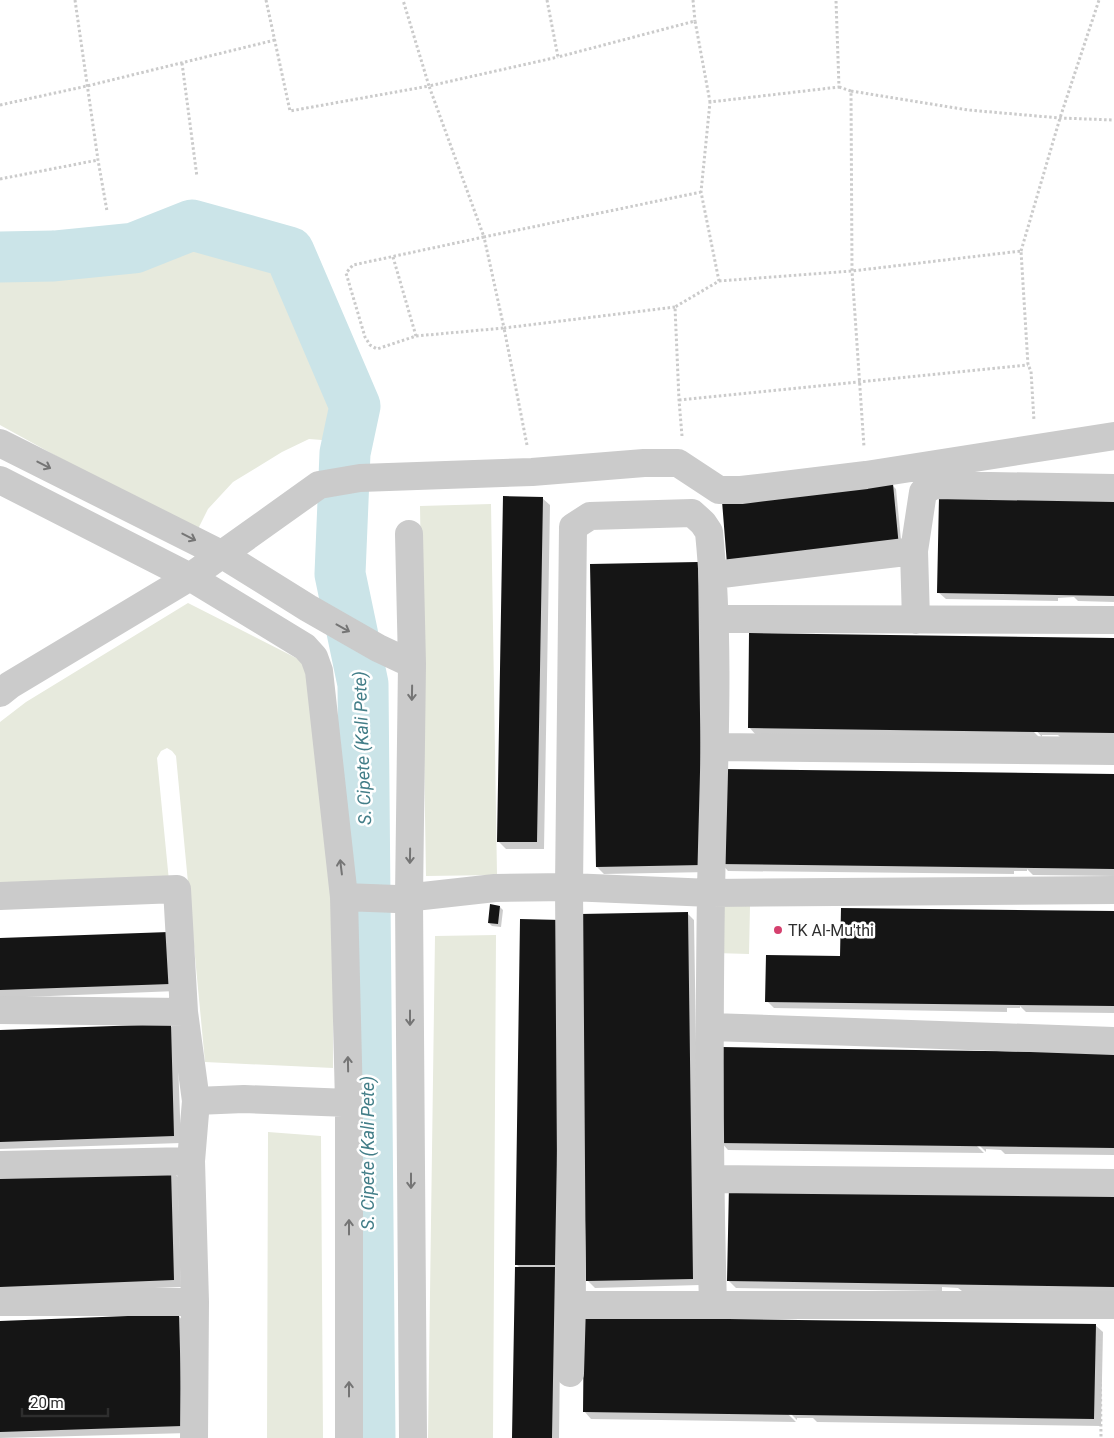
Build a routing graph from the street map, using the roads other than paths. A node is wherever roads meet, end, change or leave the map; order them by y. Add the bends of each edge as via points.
1 (1114, 436) edge
2 (0, 443) edge
3 (0, 480) edge
4 (1114, 488) edge
5 (409, 534) dead end
6 (914, 551) junction
7 (223, 555) junction
8 (714, 575) junction
9 (190, 577) junction
10 (716, 619) junction
11 (916, 620) junction
12 (1114, 620) edge
13 (412, 664) junction
14 (0, 693) edge
15 (716, 747) junction
16 (1114, 751) edge
17 (569, 887) junction
18 (1114, 890) edge
19 (711, 893) junction
20 (0, 896) edge
21 (352, 897) junction
22 (402, 898) junction
23 (0, 1010) edge
24 (184, 1012) junction
25 (711, 1027) junction
26 (1114, 1041) edge
27 (196, 1101) junction
28 (349, 1103) junction
29 (191, 1161) junction
30 (0, 1165) edge
31 (710, 1179) junction
32 (1114, 1183) edge
33 (0, 1302) edge
34 (195, 1302) junction
35 (712, 1304) junction
36 (572, 1305) junction
37 (1107, 1305) edge
38 (570, 1373) dead end
39 (194, 1438) edge
40 (349, 1438) edge
41 (412, 1438) edge

1 - 7 street via 866,475 741,490 719,490 678,463 360,478 319,485
2 -> 7 street
3 - 9 street
4 - 6 street via 934,485 922,492
5 - 13 street
6 - 8 street
6 - 11 street
7 - 9 street
7 -> 13 street via 308,608
8 - 10 street
8 - 17 street via 709,532 692,513 590,516 573,527
9 - 14 street
21 -> 9 street via 319,671 314,657 305,648
10 - 11 street
10 - 15 street
11 - 12 street
13 -> 22 street
15 - 16 street
15 - 19 street
17 - 19 street
17 - 22 street via 495,888
17 - 36 street
18 - 19 street
19 - 25 street
20 - 24 street via 177,888
21 - 22 street
28 -> 21 street
22 -> 41 street
23 - 24 street
24 - 27 street
25 - 26 street
25 - 31 street
27 - 28 street via 244,1099
27 - 29 street
40 -> 28 street
29 - 30 street
29 - 34 street
31 - 32 street
31 - 35 street
33 - 34 street
34 - 39 street
35 - 36 street
35 - 37 street
36 - 38 street

